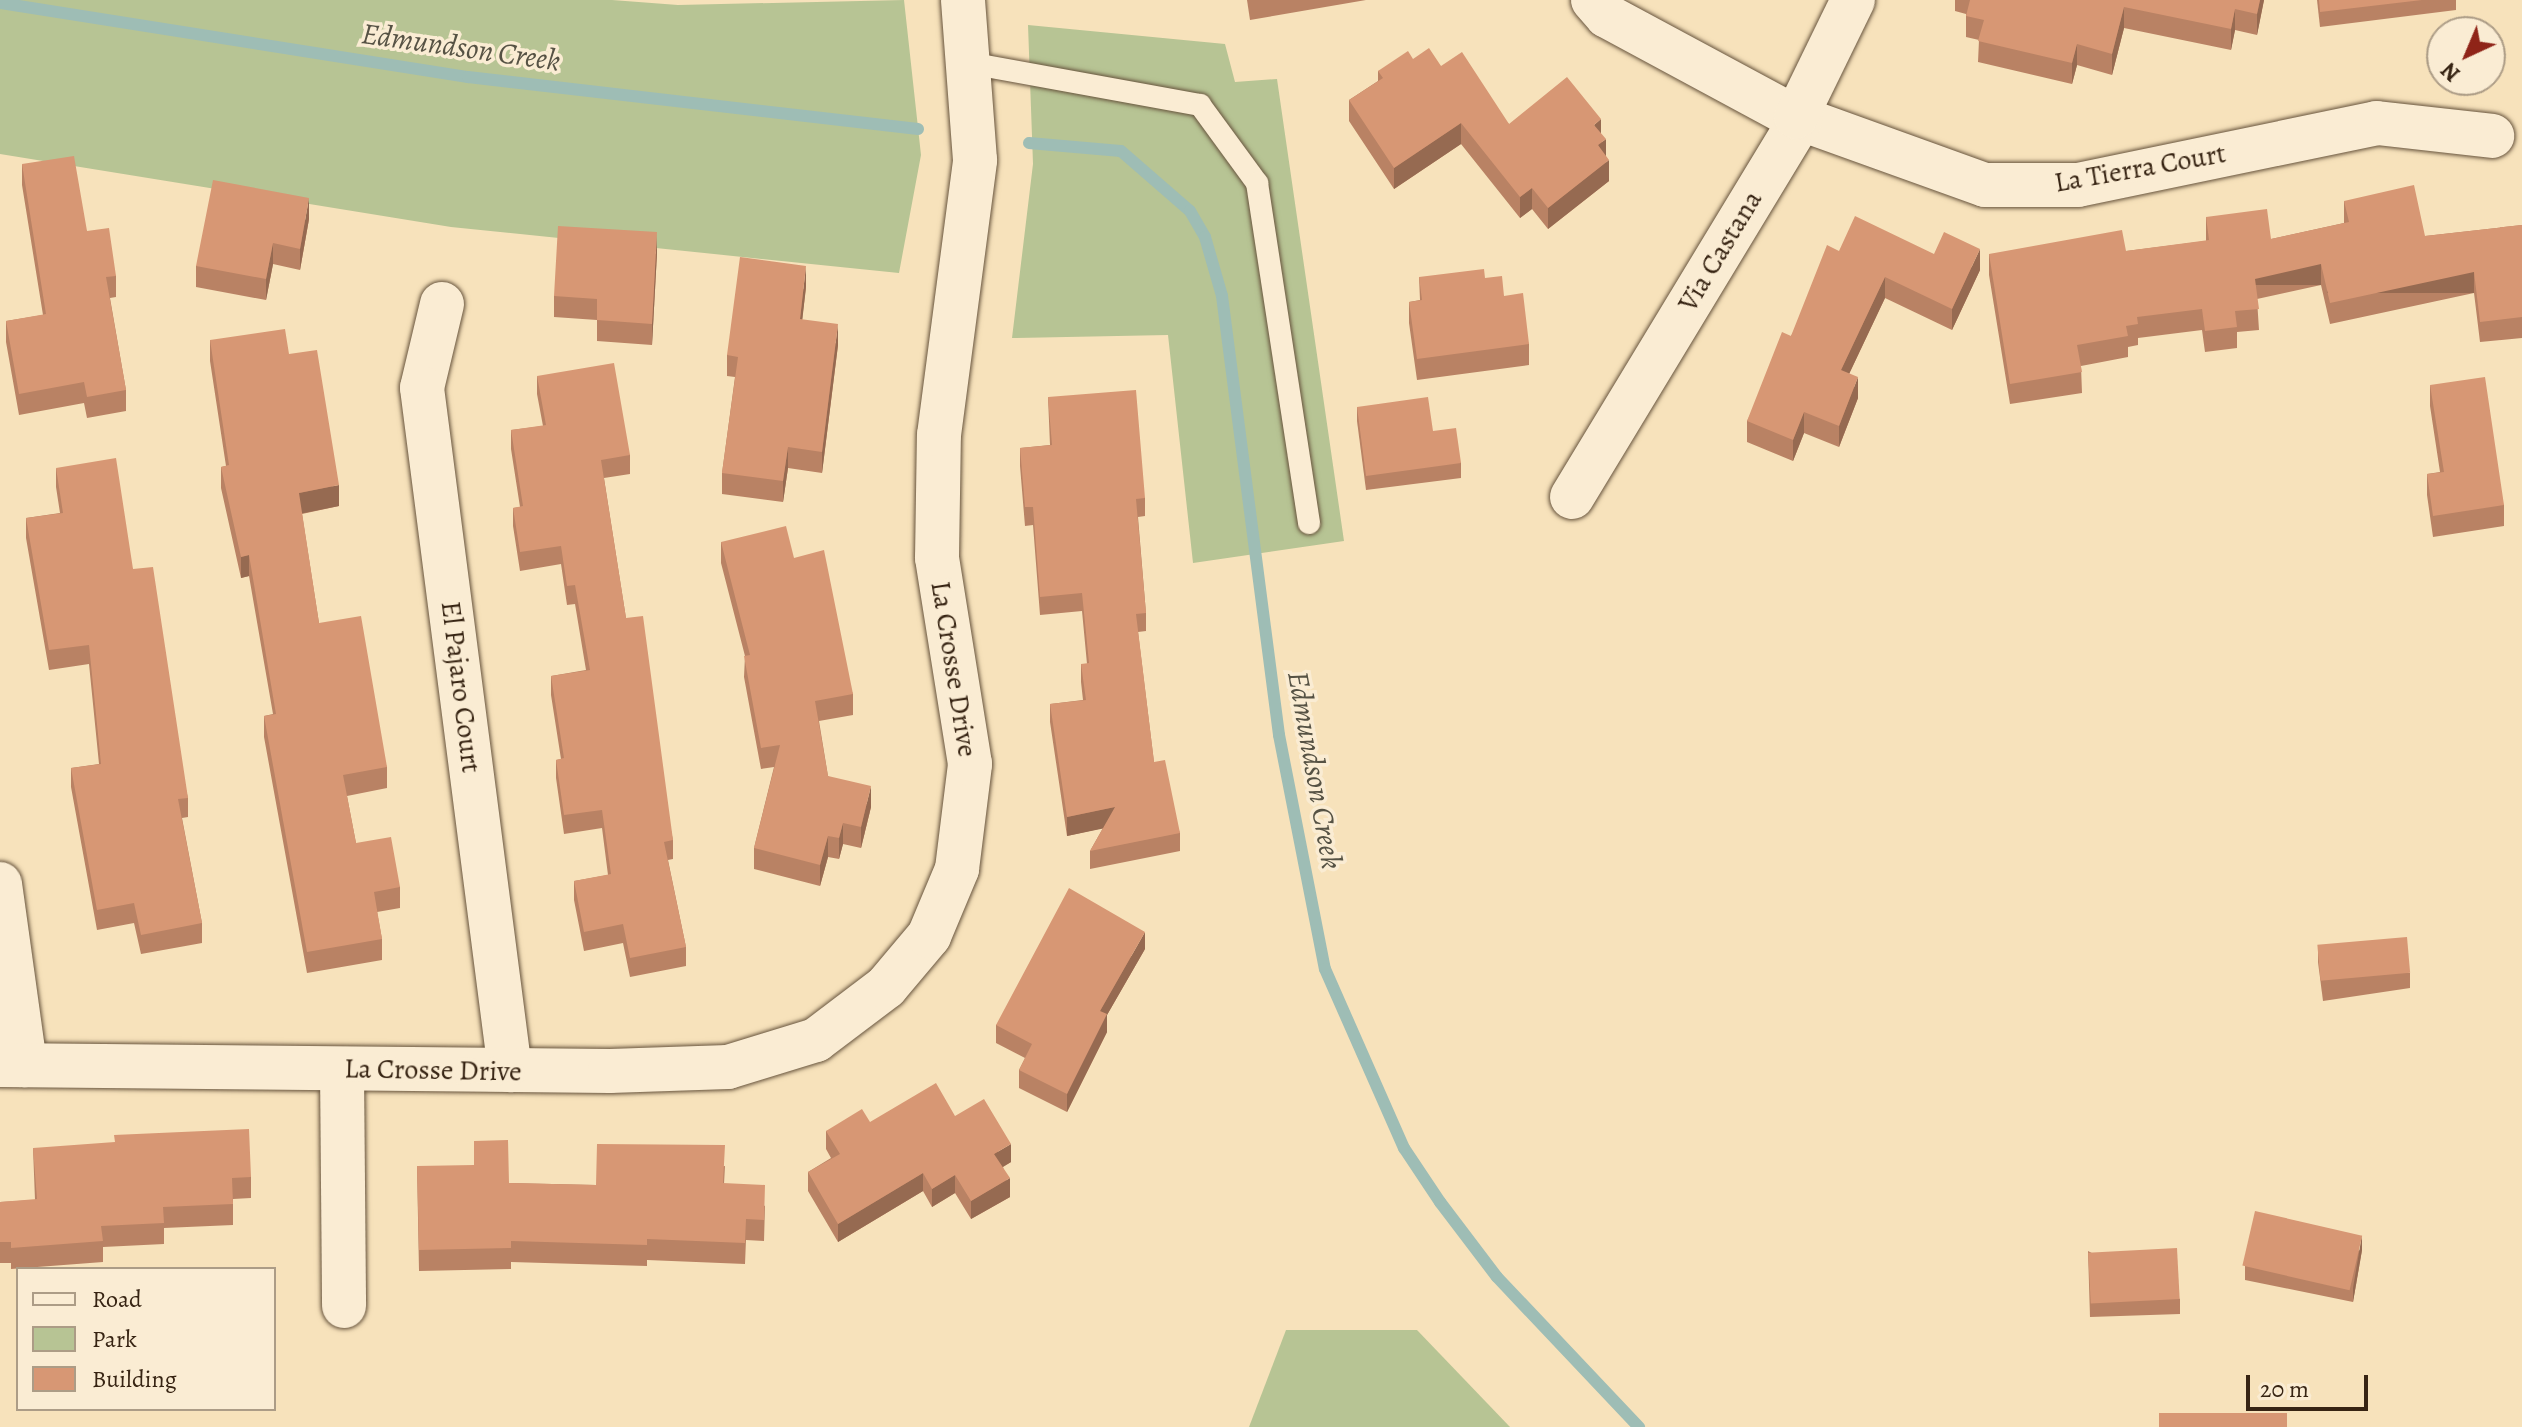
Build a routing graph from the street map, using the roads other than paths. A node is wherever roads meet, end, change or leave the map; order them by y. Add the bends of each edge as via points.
1 (963, 0) edge
2 (1593, 0) edge
3 (1853, 0) edge
4 (969, 63) junction
5 (1798, 119) junction
6 (2492, 136) dead end
7 (442, 304) dead end
8 (1572, 497) dead end
9 (1309, 523) dead end
10 (0, 884) edge
11 (12, 1065) edge
12 (342, 1069) junction
13 (510, 1070) junction
14 (344, 1306) dead end

1 - 4 street, La Crosse Drive
2 - 5 street, La Tierra Court via 1607,16
3 - 5 street, Via Castana
4 - 9 lane via 1200,105 1249,171 1257,183 1281,321
4 - 13 street, La Crosse Drive via 975,160 939,435 937,558 970,764 957,869 929,936 886,987 816,1040 728,1067
5 - 6 street, La Tierra Court via 1985,185 2078,185 2377,123
5 - 8 street, Via Castana
7 - 13 street, El Pajaro Court via 422,388
10 - 11 street
11 - 12 street, La Crosse Drive
12 - 13 street, La Crosse Drive
12 - 14 street

